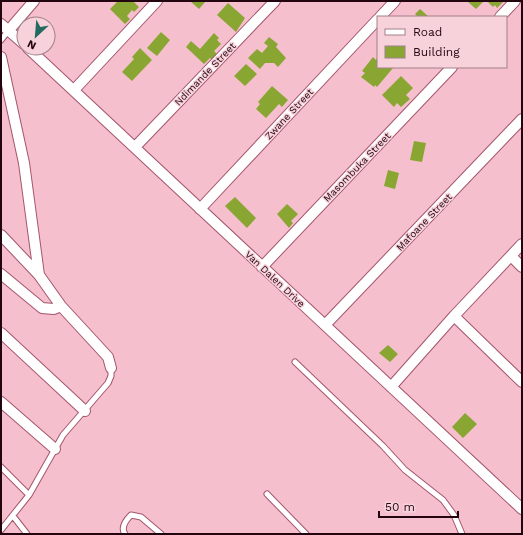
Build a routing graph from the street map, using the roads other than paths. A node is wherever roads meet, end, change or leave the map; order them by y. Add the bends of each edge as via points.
1 (34, 1) edge
2 (157, 1) edge
3 (275, 1) edge
4 (395, 1) edge
5 (515, 1) edge
6 (381, 16) edge
7 (501, 16) edge
8 (377, 20) edge
9 (5, 27) edge
10 (16, 37) edge
11 (1, 40) edge
12 (37, 56) edge
13 (1, 57) edge
14 (451, 68) edge
15 (74, 90) junction
16 (522, 119) edge
17 (135, 147) junction
18 (200, 209) junction
19 (1, 234) edge
20 (522, 244) edge
21 (510, 256) junction
22 (262, 267) junction
23 (522, 267) edge
24 (1, 274) edge
25 (39, 275) junction
26 (61, 306) junction
27 (454, 316) junction
28 (325, 324) junction
29 (1, 333) edge
30 (295, 362) dead end
31 (111, 368) joint
32 (522, 382) edge
33 (391, 387) junction
34 (1, 402) edge
35 (84, 411) junction
36 (55, 449) junction
37 (1, 467) edge
38 (268, 494) dead end
39 (29, 495) junction
40 (522, 509) edge
41 (13, 516) junction
42 (1, 530) edge
43 (27, 534) edge
44 (125, 534) edge
45 (161, 534) edge
46 (306, 534) edge
47 (462, 534) edge

1 - 9 street
2 - 15 street
3 - 17 street, Ndimande Street
4 - 6 street
5 - 7 street
8 - 18 street, Zwane Street
9 - 10 street
9 - 11 lane
12 - 15 street, Van Dalen Drive
13 - 25 street via 24,163
14 - 22 street, Masombuka Street
15 - 17 street, Van Dalen Drive
16 - 28 street, Mafoane Street
17 - 18 street, Van Dalen Drive
18 - 22 street, Van Dalen Drive
19 - 25 street
20 - 21 street
21 - 23 street
21 - 27 street
22 - 28 street, Van Dalen Drive
24 - 26 street via 42,308 54,309
25 - 26 street
26 - 31 street via 108,357
27 - 32 street
27 - 33 street
28 - 33 street, Van Dalen Drive
29 - 35 street
30 - 47 lane via 405,470 443,500 454,515
31 - 35 lane via 108,383
33 - 40 street, Van Dalen Drive
34 - 36 street
35 - 36 lane via 63,435
36 - 39 lane
37 - 39 lane
38 - 46 lane
39 - 41 lane
41 - 42 lane
41 - 43 lane
44 - 45 lane via 123,524 131,515 141,517

